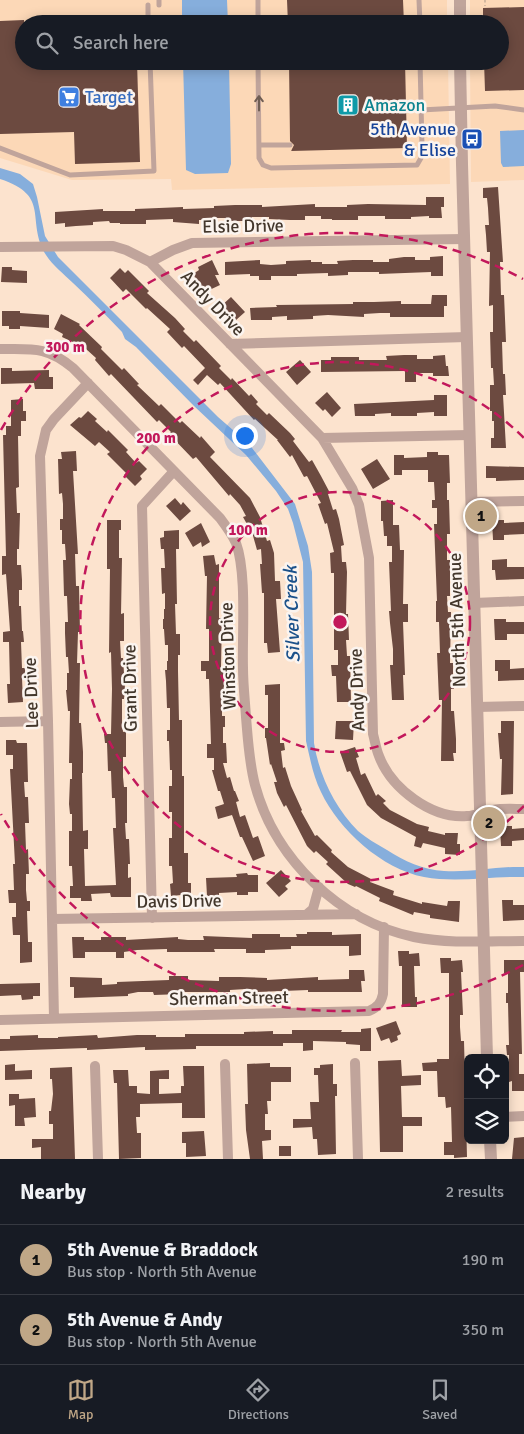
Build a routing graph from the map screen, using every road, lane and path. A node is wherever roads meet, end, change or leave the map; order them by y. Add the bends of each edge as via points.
1 (258, 0) edge
2 (420, 0) edge
3 (460, 0) edge
4 (485, 0) edge
5 (148, 5) dead end
6 (485, 6) dead end
7 (148, 15) edge
8 (258, 15) edge
9 (420, 15) edge
10 (460, 15) edge
11 (150, 70) edge
12 (258, 70) edge
13 (420, 70) edge
14 (460, 70) edge
15 (461, 107) junction
16 (421, 110) junction
17 (524, 110) edge
18 (259, 145) junction
19 (290, 145) dead end
20 (0, 148) edge
21 (464, 238) junction
22 (0, 247) edge
23 (150, 262) junction
24 (467, 337) junction
25 (230, 344) junction
26 (0, 349) edge
27 (88, 383) junction
28 (470, 435) junction
29 (322, 438) junction
30 (174, 471) junction
31 (524, 501) edge
32 (471, 502) junction
33 (524, 601) edge
34 (474, 603) junction
35 (524, 706) edge
36 (477, 707) junction
37 (48, 721) junction
38 (0, 722) edge
39 (524, 809) edge
40 (480, 813) junction
41 (319, 887) junction
42 (356, 914) junction
43 (306, 915) junction
44 (152, 918) junction
45 (52, 919) junction
46 (384, 927) junction
47 (484, 941) junction
48 (524, 941) edge
49 (54, 1018) junction
50 (0, 1020) edge
51 (488, 1054) edge
52 (355, 1063) dead end
53 (225, 1064) dead end
54 (95, 1066) dead end
55 (524, 1116) edge
56 (509, 1117) edge
57 (490, 1144) edge
58 (98, 1159) edge
59 (228, 1159) edge
60 (358, 1159) edge
61 (490, 1159) edge

1 - 8 lane
2 - 9 lane
3 - 10 street
4 - 6 path
5 - 7 lane
11 - 20 lane via 154,171 70,174
18 -> 12 lane
13 - 16 lane
14 - 15 street, North 5th Avenue
15 - 16 lane
15 - 17 lane via 495,106
15 - 21 street, North 5th Avenue
16 - 18 lane via 422,146 417,165 271,168 263,165 259,158
18 - 19 lane
21 - 23 street, Elsie Drive via 192,242
21 - 24 street, North 5th Avenue
22 - 23 street via 113,246
23 - 25 street, Andy Drive
24 - 25 street
24 - 28 street, North 5th Avenue
25 - 29 street, Andy Drive
26 - 27 street, Winston Drive via 35,348 47,352 66,362
27 - 30 street, Winston Drive
27 - 37 street, Lee Drive via 46,430 40,456
28 - 29 street
28 - 32 street, North 5th Avenue
29 - 40 street, Andy Drive via 359,505 369,558 373,734 379,757 402,790 421,804 445,814 466,816
30 - 41 street, Winston Drive via 220,518 236,544 241,571 243,670 252,772 261,802 277,836 290,856
30 - 44 street, Grant Drive via 142,506
31 - 32 street
32 - 34 street, North 5th Avenue
33 - 34 street
34 - 36 street, North 5th Avenue
35 - 36 street
36 - 40 street, North 5th Avenue
37 - 38 street
37 - 45 street, Lee Drive
39 - 40 street, Andy Drive
40 - 47 street, North 5th Avenue
41 - 42 street, Winston Drive
41 - 43 street via 312,909
42 - 43 street, Davis Drive
42 - 46 street, Winston Drive
43 - 44 street, Davis Drive
44 - 45 street, Davis Drive
45 - 49 street, Lee Drive
46 - 47 street, Winston Drive via 445,942
46 - 49 street, Sherman Street via 383,994 381,1002 368,1011
47 - 48 street, Winston Drive
47 - 51 street, North 5th Avenue
49 - 50 street, Sherman Street
52 - 60 street
53 - 59 street
54 - 58 street
55 - 56 street
57 - 61 street

